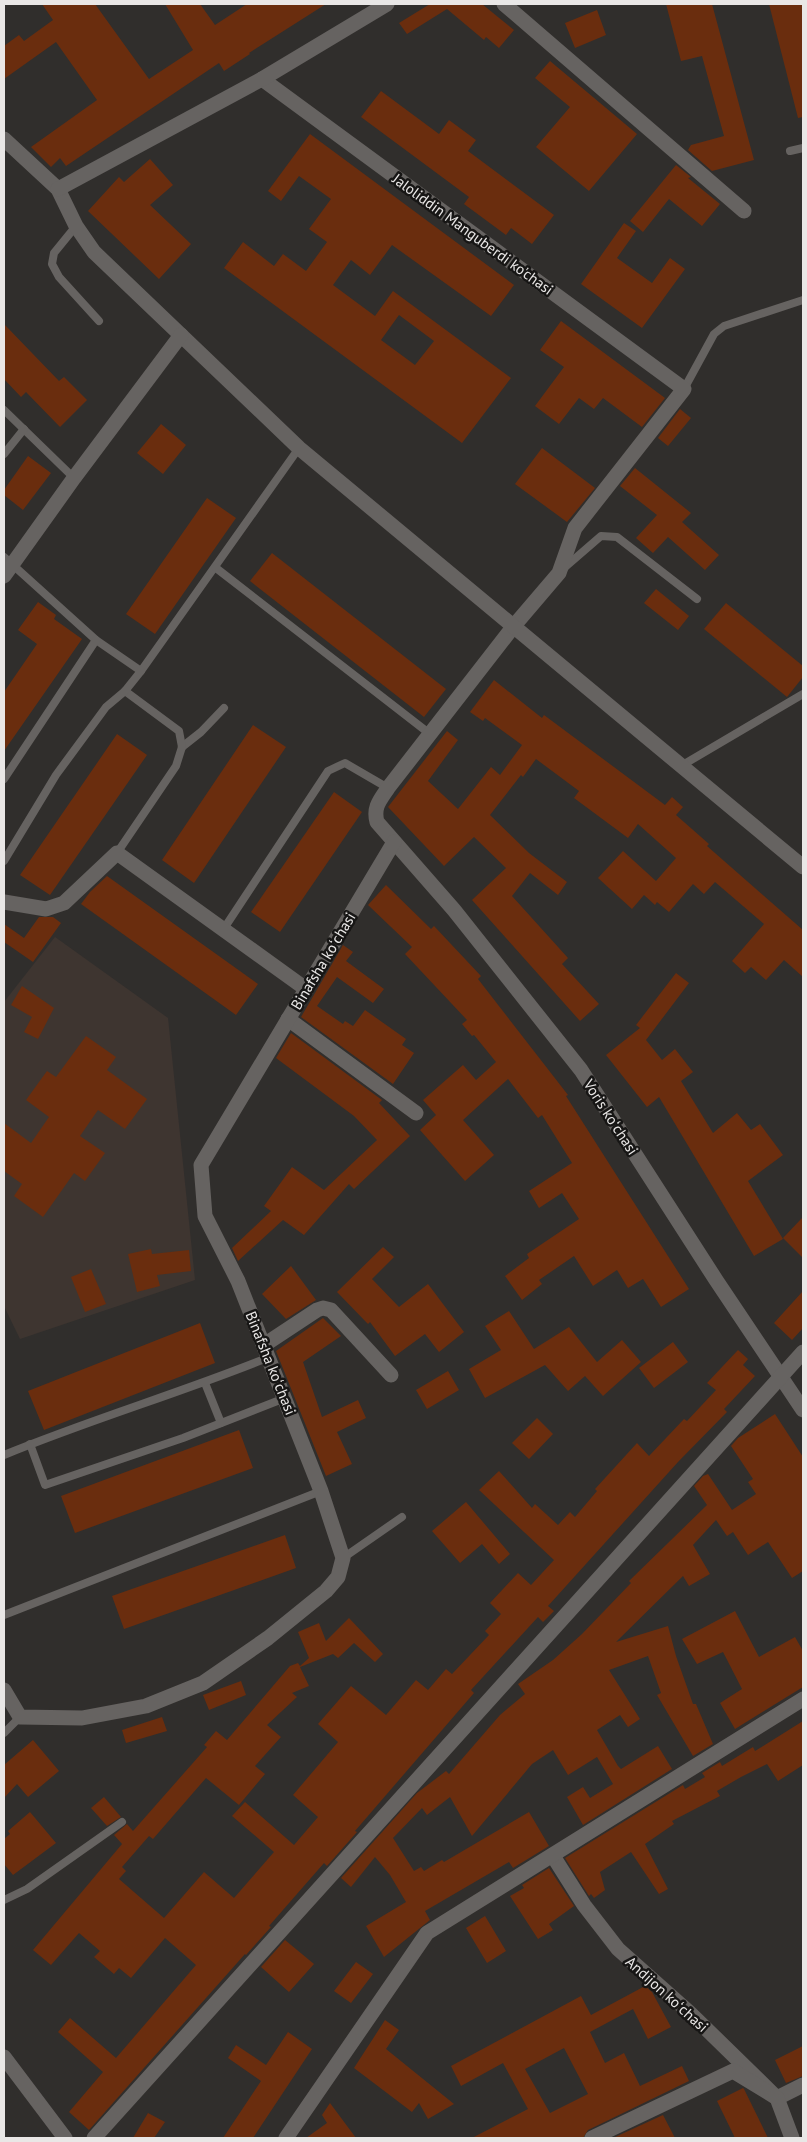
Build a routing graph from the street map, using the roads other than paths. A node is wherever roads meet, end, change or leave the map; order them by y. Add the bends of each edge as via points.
1 (387, 4) edge
2 (504, 4) edge
3 (262, 79) junction
4 (4, 139) edge
5 (803, 148) edge
6 (790, 151) dead end
7 (58, 188) junction
8 (744, 211) dead end
9 (76, 226) junction
10 (803, 300) edge
11 (99, 321) dead end
12 (181, 335) junction
13 (684, 389) junction
14 (4, 410) edge
15 (24, 429) junction
16 (299, 448) junction
17 (4, 454) edge
18 (74, 478) junction
19 (6, 566) edge
20 (216, 568) junction
21 (559, 573) junction
22 (697, 599) dead end
23 (513, 627) junction
24 (96, 640) junction
25 (141, 671) junction
26 (125, 691) junction
27 (803, 694) edge
28 (224, 708) dead end
29 (430, 734) junction
30 (182, 747) junction
31 (681, 766) junction
32 (4, 779) edge
33 (388, 788) junction
34 (394, 842) junction
35 (117, 853) junction
36 (4, 861) edge
37 (803, 868) edge
38 (4, 902) edge
39 (223, 930) junction
40 (306, 989) junction
41 (288, 1019) junction
42 (416, 1113) dead end
43 (266, 1349) junction
44 (803, 1352) edge
45 (390, 1375) dead end
46 (781, 1376) junction
47 (205, 1383) junction
48 (285, 1398) junction
49 (803, 1410) edge
50 (221, 1423) junction
51 (30, 1444) junction
52 (4, 1455) edge
53 (321, 1491) junction
54 (402, 1517) dead end
55 (343, 1558) junction
56 (4, 1615) edge
57 (4, 1690) edge
58 (803, 1699) edge
59 (20, 1717) junction
60 (4, 1733) edge
61 (122, 1822) dead end
62 (553, 1856) junction
63 (4, 1900) edge
64 (4, 2057) edge
65 (803, 2085) edge
66 (777, 2098) junction
67 (65, 2138) edge
68 (94, 2138) edge
69 (286, 2138) edge
70 (592, 2138) edge
71 (792, 2138) edge

1 - 3 street
2 - 8 street
3 - 7 street
3 - 13 street, Jaloliddin Manguberdi ko'chasi
4 - 7 street
5 - 6 lane
7 - 9 street
9 - 11 lane via 54,253 52,264 59,277
9 - 12 street via 94,252
10 - 13 lane via 724,326 714,334
12 - 16 street
12 - 18 street
13 - 21 street via 575,528
14 - 15 lane
15 - 17 lane
15 - 18 lane
16 - 20 lane
16 - 23 street
18 - 19 street
19 - 24 lane
20 - 25 lane
20 - 29 lane
21 - 22 lane via 601,536 616,537
21 - 23 street
23 - 29 street
23 - 31 street
24 - 25 lane
24 - 32 lane
25 - 26 lane
26 - 30 lane via 179,731
26 - 36 lane via 106,707 62,768
27 - 31 lane
28 - 30 lane
29 - 33 street
30 - 35 lane via 176,766
31 - 37 street
33 - 34 street, Voris koʻchasi via 376,806 375,814 377,822
33 - 39 lane via 345,763 328,771
34 - 40 street, Binafsha koʻchasi
34 - 46 street, Voris koʻchasi via 454,910 581,1070
35 - 38 street via 64,903 53,908
35 - 39 street
39 - 40 street
40 - 41 street, Binafsha koʻchasi
41 - 42 street
41 - 43 street, Binafsha koʻchasi via 201,1165 205,1216 238,1280
43 - 45 street via 323,1308 331,1310
43 - 47 lane via 262,1360
43 - 48 street, Binafsha koʻchasi
44 - 46 street
46 - 49 street, Voris koʻchasi
46 - 68 street
47 - 50 lane
47 - 51 lane
48 - 50 lane
48 - 53 street, Binafsha koʻchasi
50 - 51 lane via 45,1485
51 - 52 lane
53 - 55 street, Binafsha koʻchasi
53 - 56 lane
54 - 55 lane
55 - 59 street via 338,1577 326,1591 268,1638 203,1684 146,1706 82,1718
57 - 59 street
58 - 62 street
59 - 60 lane
61 - 63 lane via 28,1889
62 - 66 street, Andijon koʻchasi via 584,1905 618,1949 690,2013
62 - 69 street via 427,1933
64 - 67 street
65 - 66 street
66 - 70 street via 732,2071
66 - 71 street

